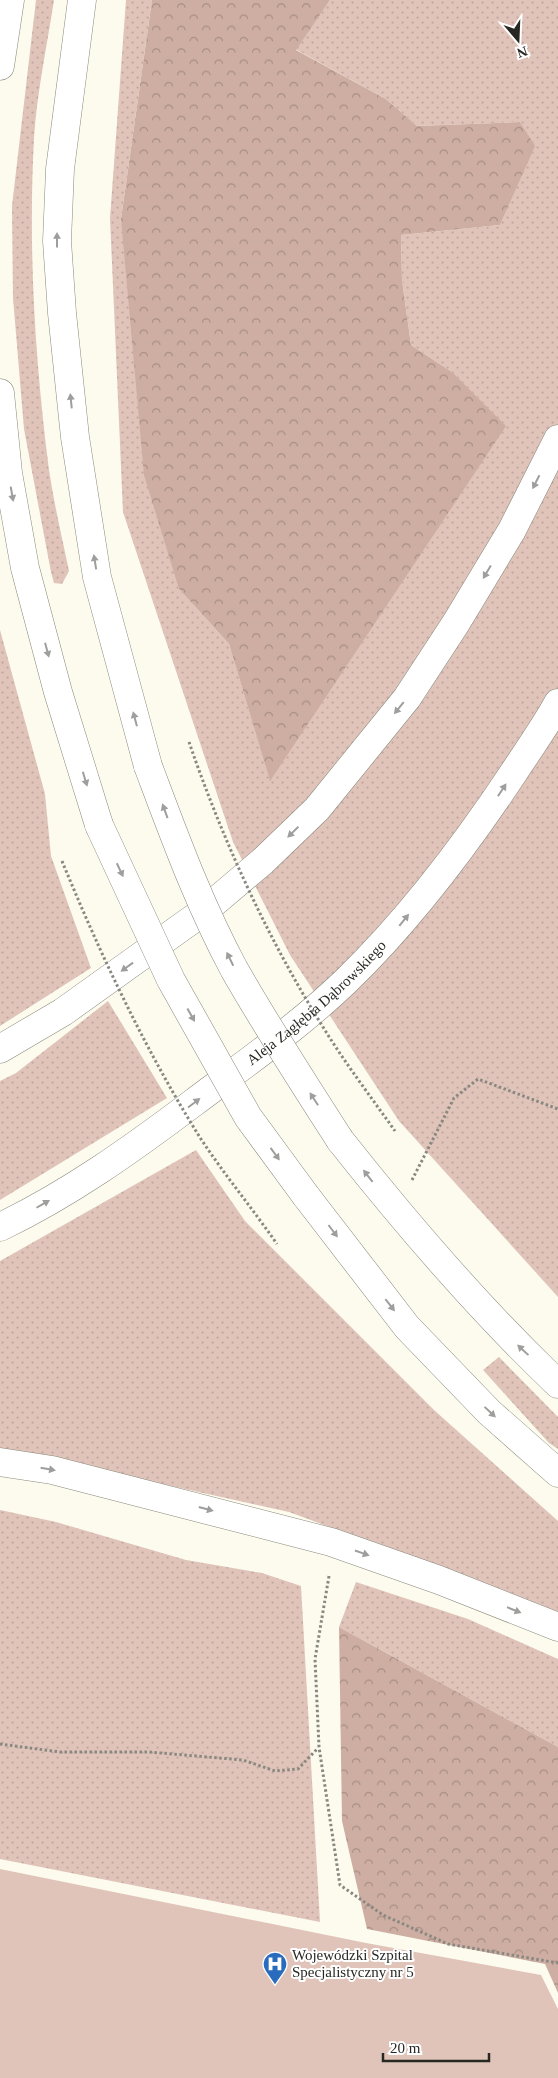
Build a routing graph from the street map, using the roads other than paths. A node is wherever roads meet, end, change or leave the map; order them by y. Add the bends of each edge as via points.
1 (10, 0) edge
2 (82, 0) edge
3 (96, 0) edge
4 (78, 38) junction
5 (0, 66) edge
6 (0, 393) edge
7 (558, 439) edge
8 (558, 703) edge
9 (0, 1049) edge
10 (0, 1227) edge
11 (558, 1384) edge
12 (0, 1462) edge
13 (558, 1473) edge
14 (558, 1627) edge

1 - 5 main road
2 - 4 main road
3 - 4 main road
11 -> 4 main road, bridge via 507,1336 397,1212 340,1140 234,968 186,868 148,766 97,577 75,437 62,314 57,241 60,169
6 -> 13 main road, bridge via 8,473 25,568 58,692 99,826 171,980 248,1117 407,1327 489,1412
7 -> 9 main road via 512,530 413,690 317,809 263,862 204,911 62,1012
10 -> 8 main road, Aleja Zagłębia Dąbrowskiego via 69,1189 154,1132 280,1038 344,982 391,935 447,866 495,800
12 -> 14 main road via 52,1470 332,1542

